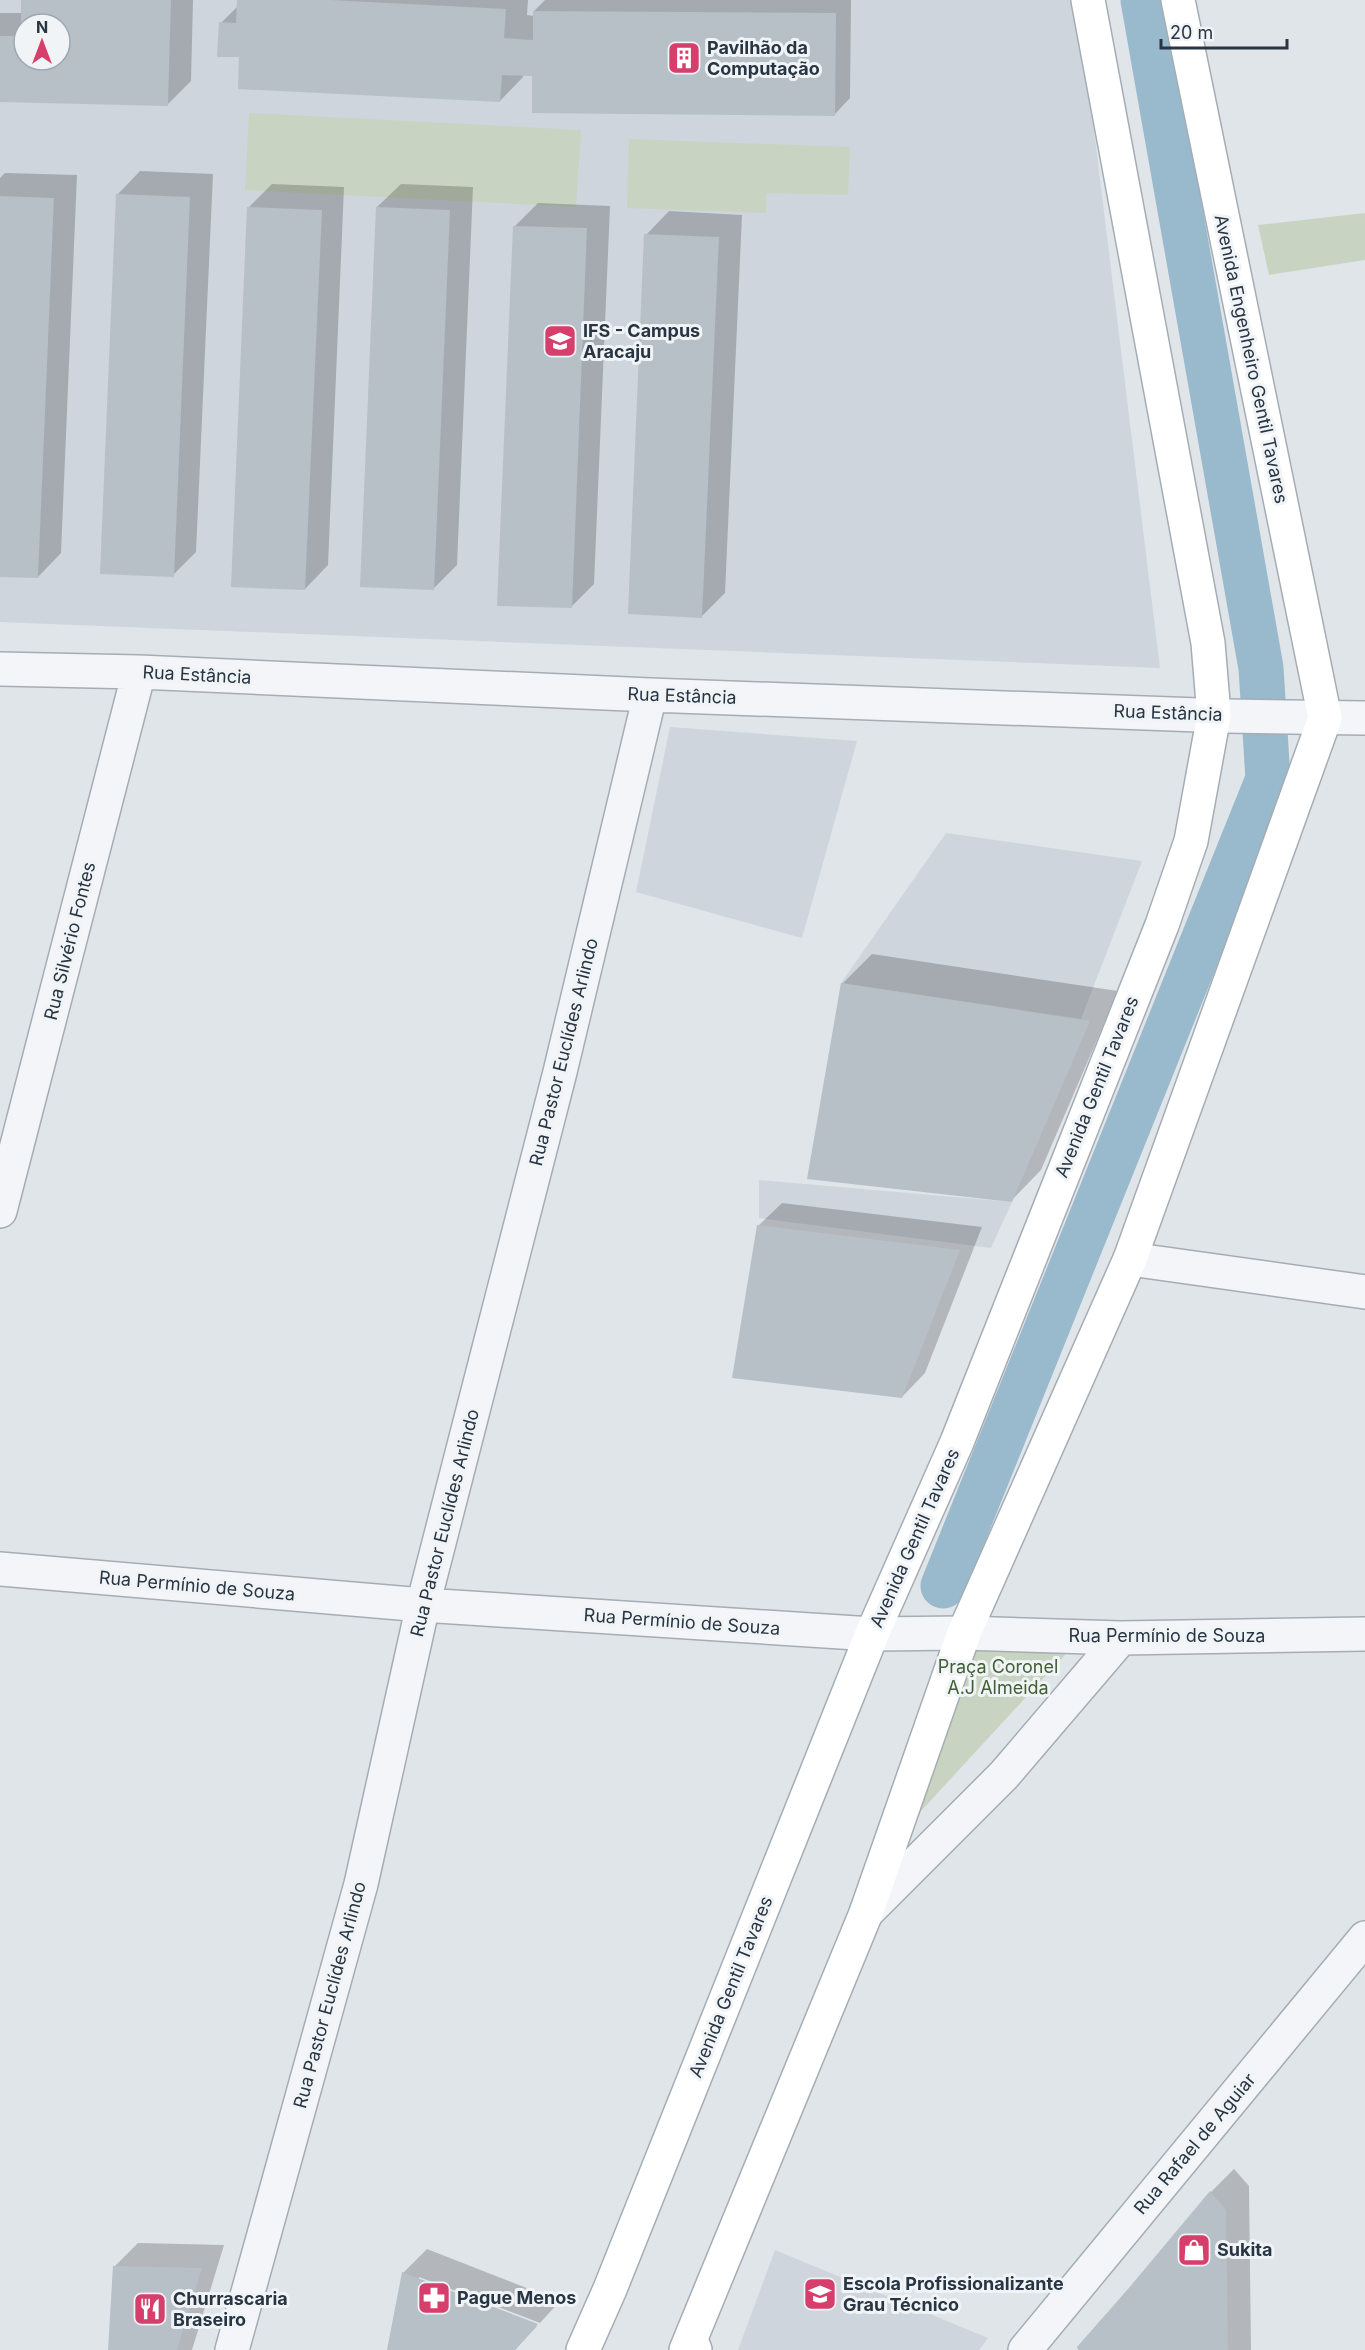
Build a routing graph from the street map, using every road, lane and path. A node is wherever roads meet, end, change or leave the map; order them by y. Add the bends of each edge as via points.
1 (1088, 0) edge
2 (1178, 0) edge
3 (0, 669) edge
4 (139, 672) junction
5 (650, 694) junction
6 (1220, 715) junction
7 (1317, 717) junction
8 (1365, 718) edge
9 (0, 1211) edge
10 (1130, 1259) junction
11 (1365, 1292) edge
12 (0, 1569) edge
13 (423, 1605) junction
14 (958, 1633) junction
15 (879, 1634) junction
16 (1365, 1634) edge
17 (1121, 1638) junction
18 (866, 1913) junction
19 (1365, 1938) edge
20 (691, 2347) edge
21 (232, 2350) edge
22 (583, 2350) edge
23 (1025, 2350) edge

1 - 6 main road
2 - 7 main road, Avenida Engenheiro Gentil Tavares
3 - 4 street, Rua Estância
4 - 5 street, Rua Estância
4 - 9 street, Rua Silvério Fontes
5 - 6 street, Rua Estância
5 - 13 street, Rua Pastor Euclídes Arlindo via 560,1072
6 - 7 street, Rua Estância
6 - 15 main road, Avenida Gentil Tavares via 1191,841 1162,925
7 - 8 street, Rua Estância
7 - 10 main road
10 - 11 street
10 - 14 main road
12 - 13 street, Rua Permínio de Souza
13 - 15 street, Rua Permínio de Souza
13 - 21 street, Rua Pastor Euclídes Arlindo via 361,1884
14 - 15 street, Rua Permínio de Souza
14 - 17 street, Rua Permínio de Souza
14 - 18 main road
15 - 22 main road, Avenida Gentil Tavares
16 - 17 street, Rua Permínio de Souza
17 - 18 street via 1004,1775
18 - 20 main road
19 - 23 street, Rua Rafael de Aguiar

